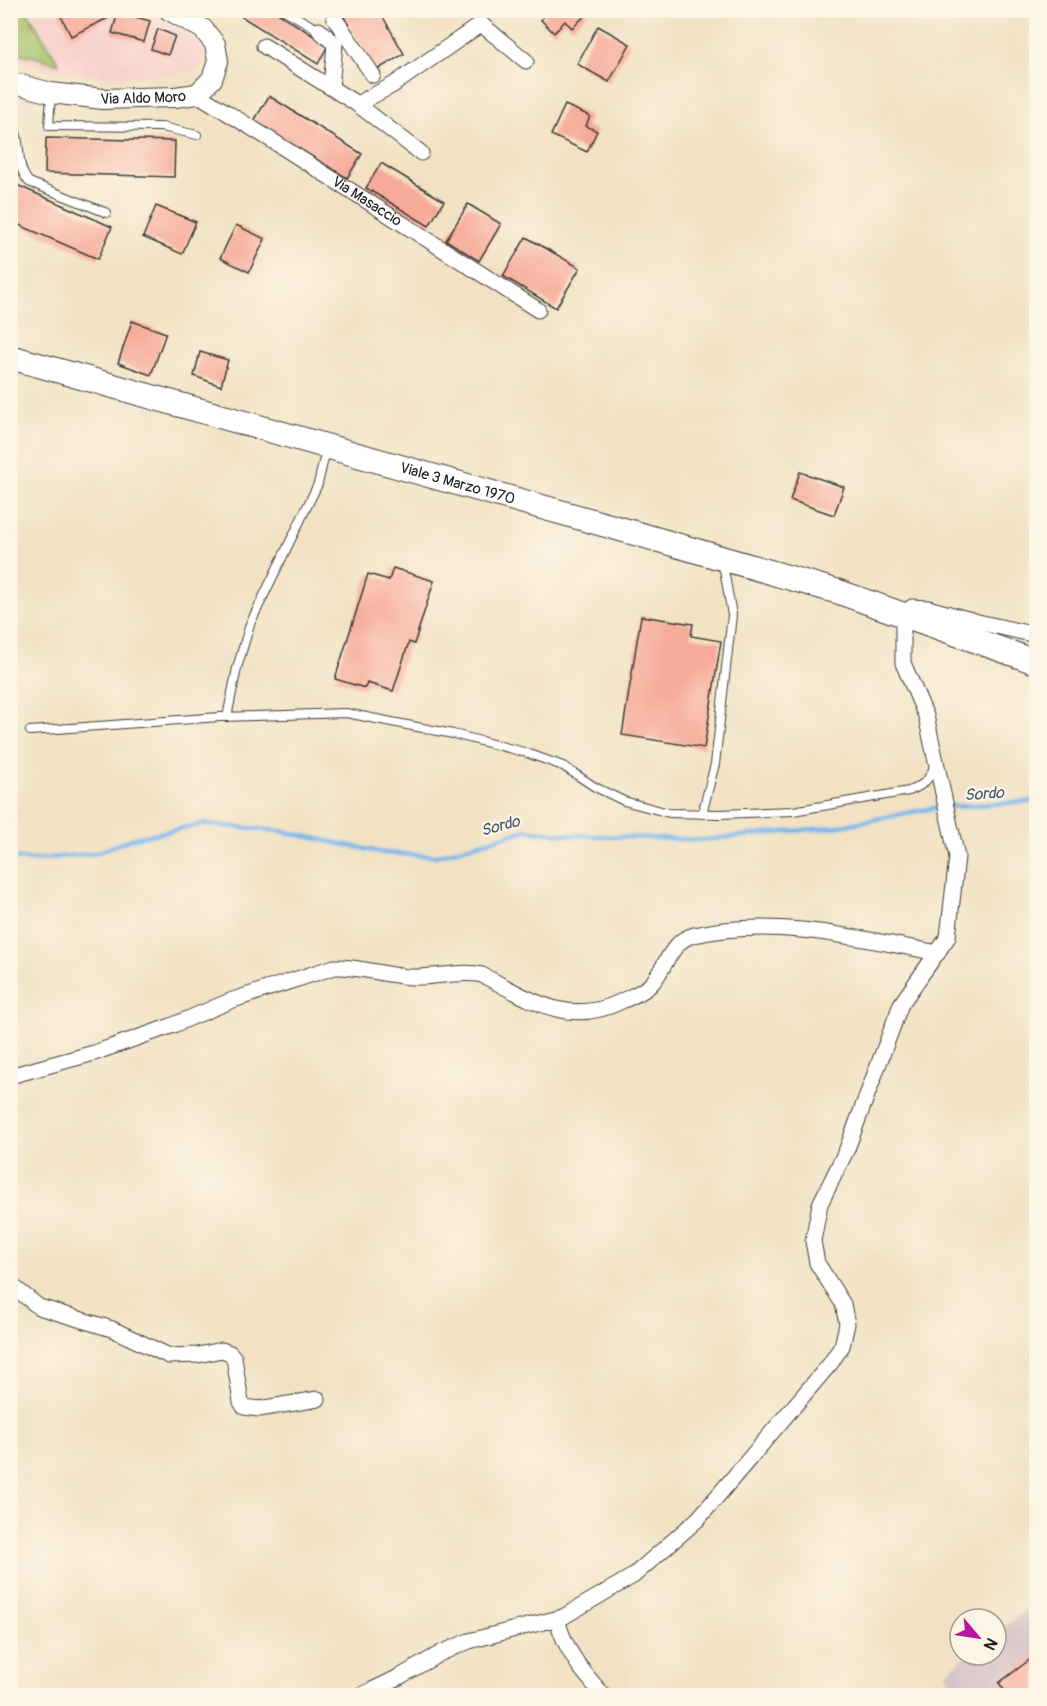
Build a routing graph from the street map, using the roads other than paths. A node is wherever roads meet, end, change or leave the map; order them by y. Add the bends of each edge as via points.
1 (169, 10) edge
2 (284, 10) edge
3 (333, 10) edge
4 (319, 30) joint
5 (264, 46) dead end
6 (526, 61) dead end
7 (373, 75) dead end
8 (10, 82) edge
9 (331, 87) junction
10 (51, 93) junction
11 (197, 94) junction
12 (357, 104) junction
13 (10, 121) edge
14 (197, 135) dead end
15 (421, 153) dead end
16 (107, 213) dead end
17 (538, 310) dead end
18 (10, 357) edge
19 (327, 445) junction
20 (723, 558) junction
21 (903, 615) junction
22 (1036, 635) edge
23 (1036, 662) edge
24 (227, 717) junction
25 (30, 731) dead end
26 (937, 761) junction
27 (702, 814) junction
28 (938, 953) junction
29 (10, 1076) edge
30 (10, 1284) edge
31 (318, 1399) dead end
32 (557, 1619) junction
33 (360, 1695) edge
34 (604, 1695) edge

1 - 11 street, Via Aldo Moro via 203,30 215,44 218,61 212,79
2 - 4 lane
3 - 7 street via 335,19
4 - 9 street via 335,44
5 - 9 street
6 - 12 street via 481,24 393,85
8 - 10 street, Via Aldo Moro
9 - 12 street
10 - 11 street, Via Aldo Moro via 103,99
10 - 14 lane via 49,126 162,127
11 - 17 street, Via Masaccio
12 - 15 street
13 - 16 lane via 17,134 22,175 29,182
18 - 19 main road, Viale 3 Marzo 1970
19 - 20 main road, Viale 3 Marzo 1970
19 - 24 lane via 318,484 250,624
20 - 21 main road, Viale 3 Marzo 1970
20 - 27 lane via 732,615 715,764
21 - 22 street via 912,607 928,608
21 - 23 main road, Viale 3 Marzo 1970
21 - 26 street via 903,663 927,716
24 - 25 lane
24 - 27 lane via 346,713 453,734 563,766 624,801 669,813
26 - 27 lane via 928,780 909,790 793,811
26 - 28 street via 957,857 948,938
28 - 29 street via 810,930 752,928 693,936 681,940 652,983 640,992 613,1005 576,1013 546,1007 473,973 432,978 334,967 230,1001 105,1049
28 - 32 street via 901,1004 847,1149 820,1204 813,1241 818,1263 843,1304 847,1323 842,1346 831,1364 698,1518 633,1576
30 - 31 street via 39,1307 112,1329 169,1356 222,1350 230,1353 244,1407 259,1409
32 - 33 street via 469,1641
32 - 34 street via 562,1640

